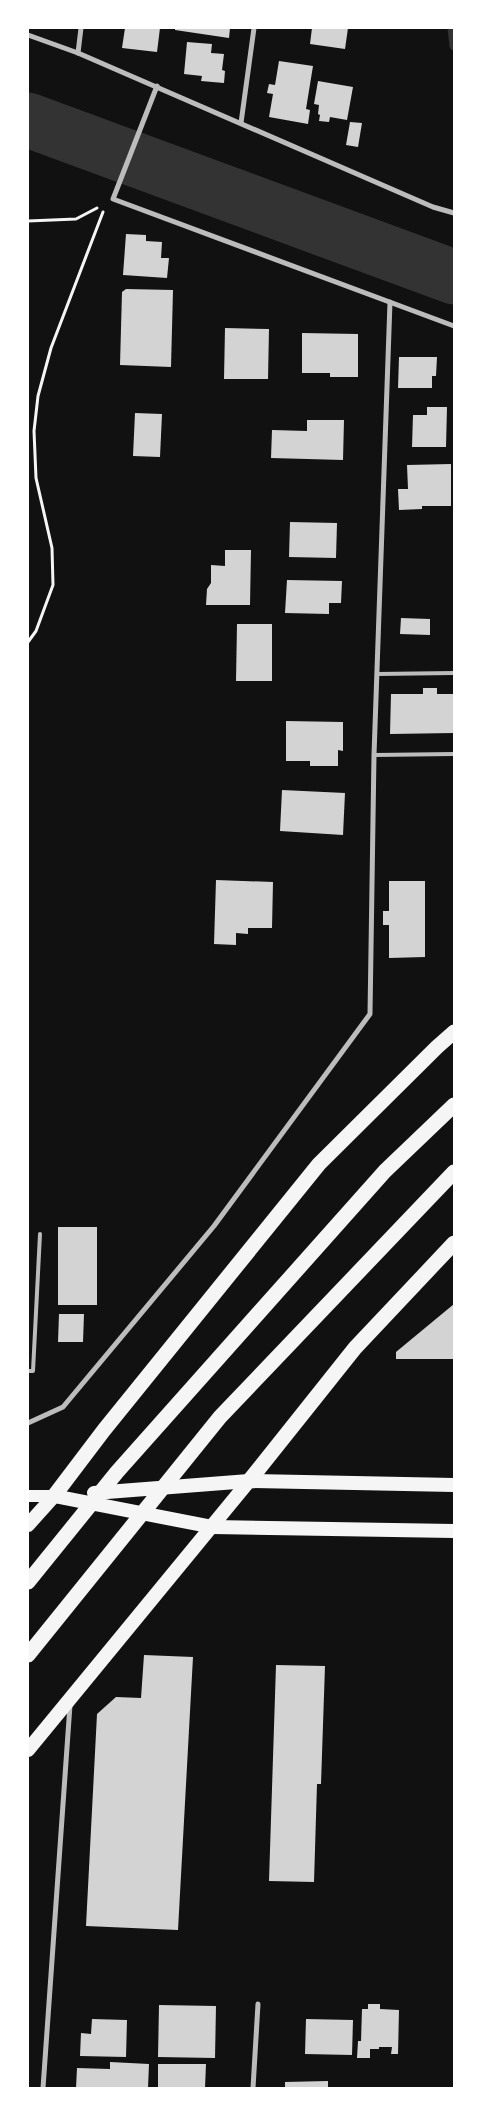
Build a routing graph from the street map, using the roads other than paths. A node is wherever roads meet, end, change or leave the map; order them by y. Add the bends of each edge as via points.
1 (81, 28) edge
2 (254, 28) edge
3 (28, 35) edge
4 (78, 53) junction
5 (157, 86) junction
6 (241, 123) junction
7 (454, 213) edge
8 (390, 302) junction
9 (454, 326) edge
10 (454, 673) edge
11 (376, 674) junction
12 (454, 754) edge
13 (374, 755) junction
14 (454, 1032) edge
15 (454, 1105) edge
16 (454, 1172) edge
17 (40, 1234) dead end
18 (454, 1243) edge
19 (28, 1371) edge
20 (28, 1423) edge
21 (249, 1481) junction
22 (454, 1485) edge
23 (28, 1496) edge
24 (54, 1496) junction
25 (28, 1525) edge
26 (213, 1527) junction
27 (454, 1532) edge
28 (28, 1582) edge
29 (28, 1655) edge
30 (71, 1697) junction
31 (28, 1750) edge
32 (258, 2004) dead end
33 (43, 2088) edge
34 (253, 2088) edge

1 - 4 street
2 - 6 street
3 - 4 street
4 - 5 street
5 - 6 street
5 - 8 street via 113,199
6 - 7 street via 433,207
8 - 9 street
8 - 11 street
10 - 11 lane
11 - 13 street
12 - 13 lane
13 - 20 street via 370,1014 214,1226 70,1400 63,1407
14 - 24 highway via 319,1164
15 - 28 highway via 385,1171 117,1472
16 - 29 highway via 220,1416
17 - 19 lane via 33,1371
18 - 21 highway via 355,1348
21 - 22 highway
21 - 24 highway
21 - 26 highway
23 - 24 main road
24 - 25 highway
24 - 26 highway
26 - 27 highway
26 - 30 highway
30 - 31 highway
30 - 33 street
32 - 34 street

